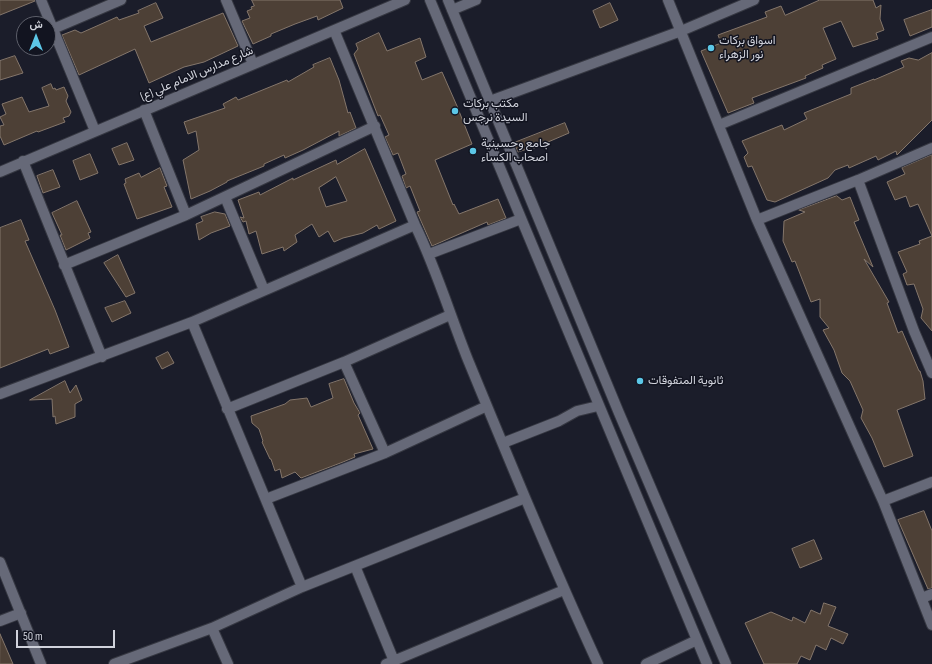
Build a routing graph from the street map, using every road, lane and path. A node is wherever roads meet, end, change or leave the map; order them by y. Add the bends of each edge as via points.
1 (41, 0) edge
2 (122, 0) edge
3 (226, 0) edge
4 (404, 0) edge
5 (430, 0) edge
6 (448, 0) edge
7 (476, 0) edge
8 (668, 0) edge
9 (754, 0) edge
10 (452, 10) junction
11 (48, 16) edge
12 (56, 28) edge
13 (334, 30) junction
14 (681, 31) junction
15 (56, 36) edge
16 (932, 37) edge
17 (253, 64) junction
18 (490, 101) junction
19 (144, 110) junction
20 (719, 125) junction
21 (375, 126) junction
22 (95, 131) junction
23 (932, 148) edge
24 (24, 161) junction
25 (1, 170) edge
26 (858, 180) junction
27 (226, 197) junction
28 (186, 215) junction
29 (521, 219) junction
30 (756, 220) junction
31 (415, 225) junction
32 (429, 254) junction
33 (64, 265) junction
34 (264, 290) junction
35 (450, 315) junction
36 (192, 322) junction
37 (102, 357) junction
38 (344, 362) junction
39 (932, 373) edge
40 (0, 394) edge
41 (487, 406) junction
42 (598, 406) junction
43 (227, 409) junction
44 (503, 443) junction
45 (385, 453) junction
46 (932, 482) edge
47 (525, 498) junction
48 (266, 499) junction
49 (882, 500) junction
50 (0, 562) edge
51 (355, 566) junction
52 (302, 587) junction
53 (564, 590) junction
54 (932, 594) edge
55 (922, 598) junction
56 (21, 613) junction
57 (0, 622) edge
58 (932, 625) edge
59 (212, 628) junction
60 (697, 640) junction
61 (390, 662) edge
62 (41, 664) edge
63 (114, 664) edge
64 (228, 664) edge
65 (598, 664) edge
66 (646, 664) edge
67 (707, 664) edge
68 (726, 664) edge

1 - 11 street
2 - 12 street
3 - 17 street
4 - 13 street, شارع مدارس الامام علي (ع)
5 - 29 street
6 - 10 street
7 - 10 street
8 - 14 street
9 - 14 street
10 - 18 street
13 - 17 street, شارع مدارس الامام علي (ع)
13 - 21 street
14 - 18 street
14 - 20 street
15 - 22 street
16 - 20 street
17 - 19 street, شارع مدارس الامام علي (ع)
18 - 68 street
19 - 22 street, شارع مدارس الامام علي (ع)
19 - 28 street
20 - 30 street
21 - 27 street
21 - 31 street
22 - 24 street, شارع مدارس الامام علي (ع)
23 - 26 street
24 - 25 street, شارع مدارس الامام علي (ع)
24 - 33 street
26 - 30 street
26 - 39 street
27 - 28 street
27 - 34 street
28 - 33 street
29 - 32 street
29 - 42 street
30 - 49 street
31 - 32 street
31 - 34 street
32 - 35 street
33 - 37 street
34 - 36 street
35 - 38 street
35 - 41 street
36 - 37 street
36 - 43 street
37 - 40 street
38 - 43 street
38 - 45 street
41 - 44 street
41 - 45 street
42 - 44 street via 577,411
42 - 60 street
43 - 48 street
44 - 47 street
45 - 48 street
46 - 49 street
47 - 51 street
47 - 53 street
48 - 52 street
49 - 55 street
50 - 56 street
51 - 52 street
51 - 61 street
52 - 59 street
53 - 61 street
53 - 65 street
54 - 55 street
55 - 58 street
56 - 57 street
56 - 62 street
59 - 63 street
59 - 64 street
60 - 66 street
60 - 67 street

